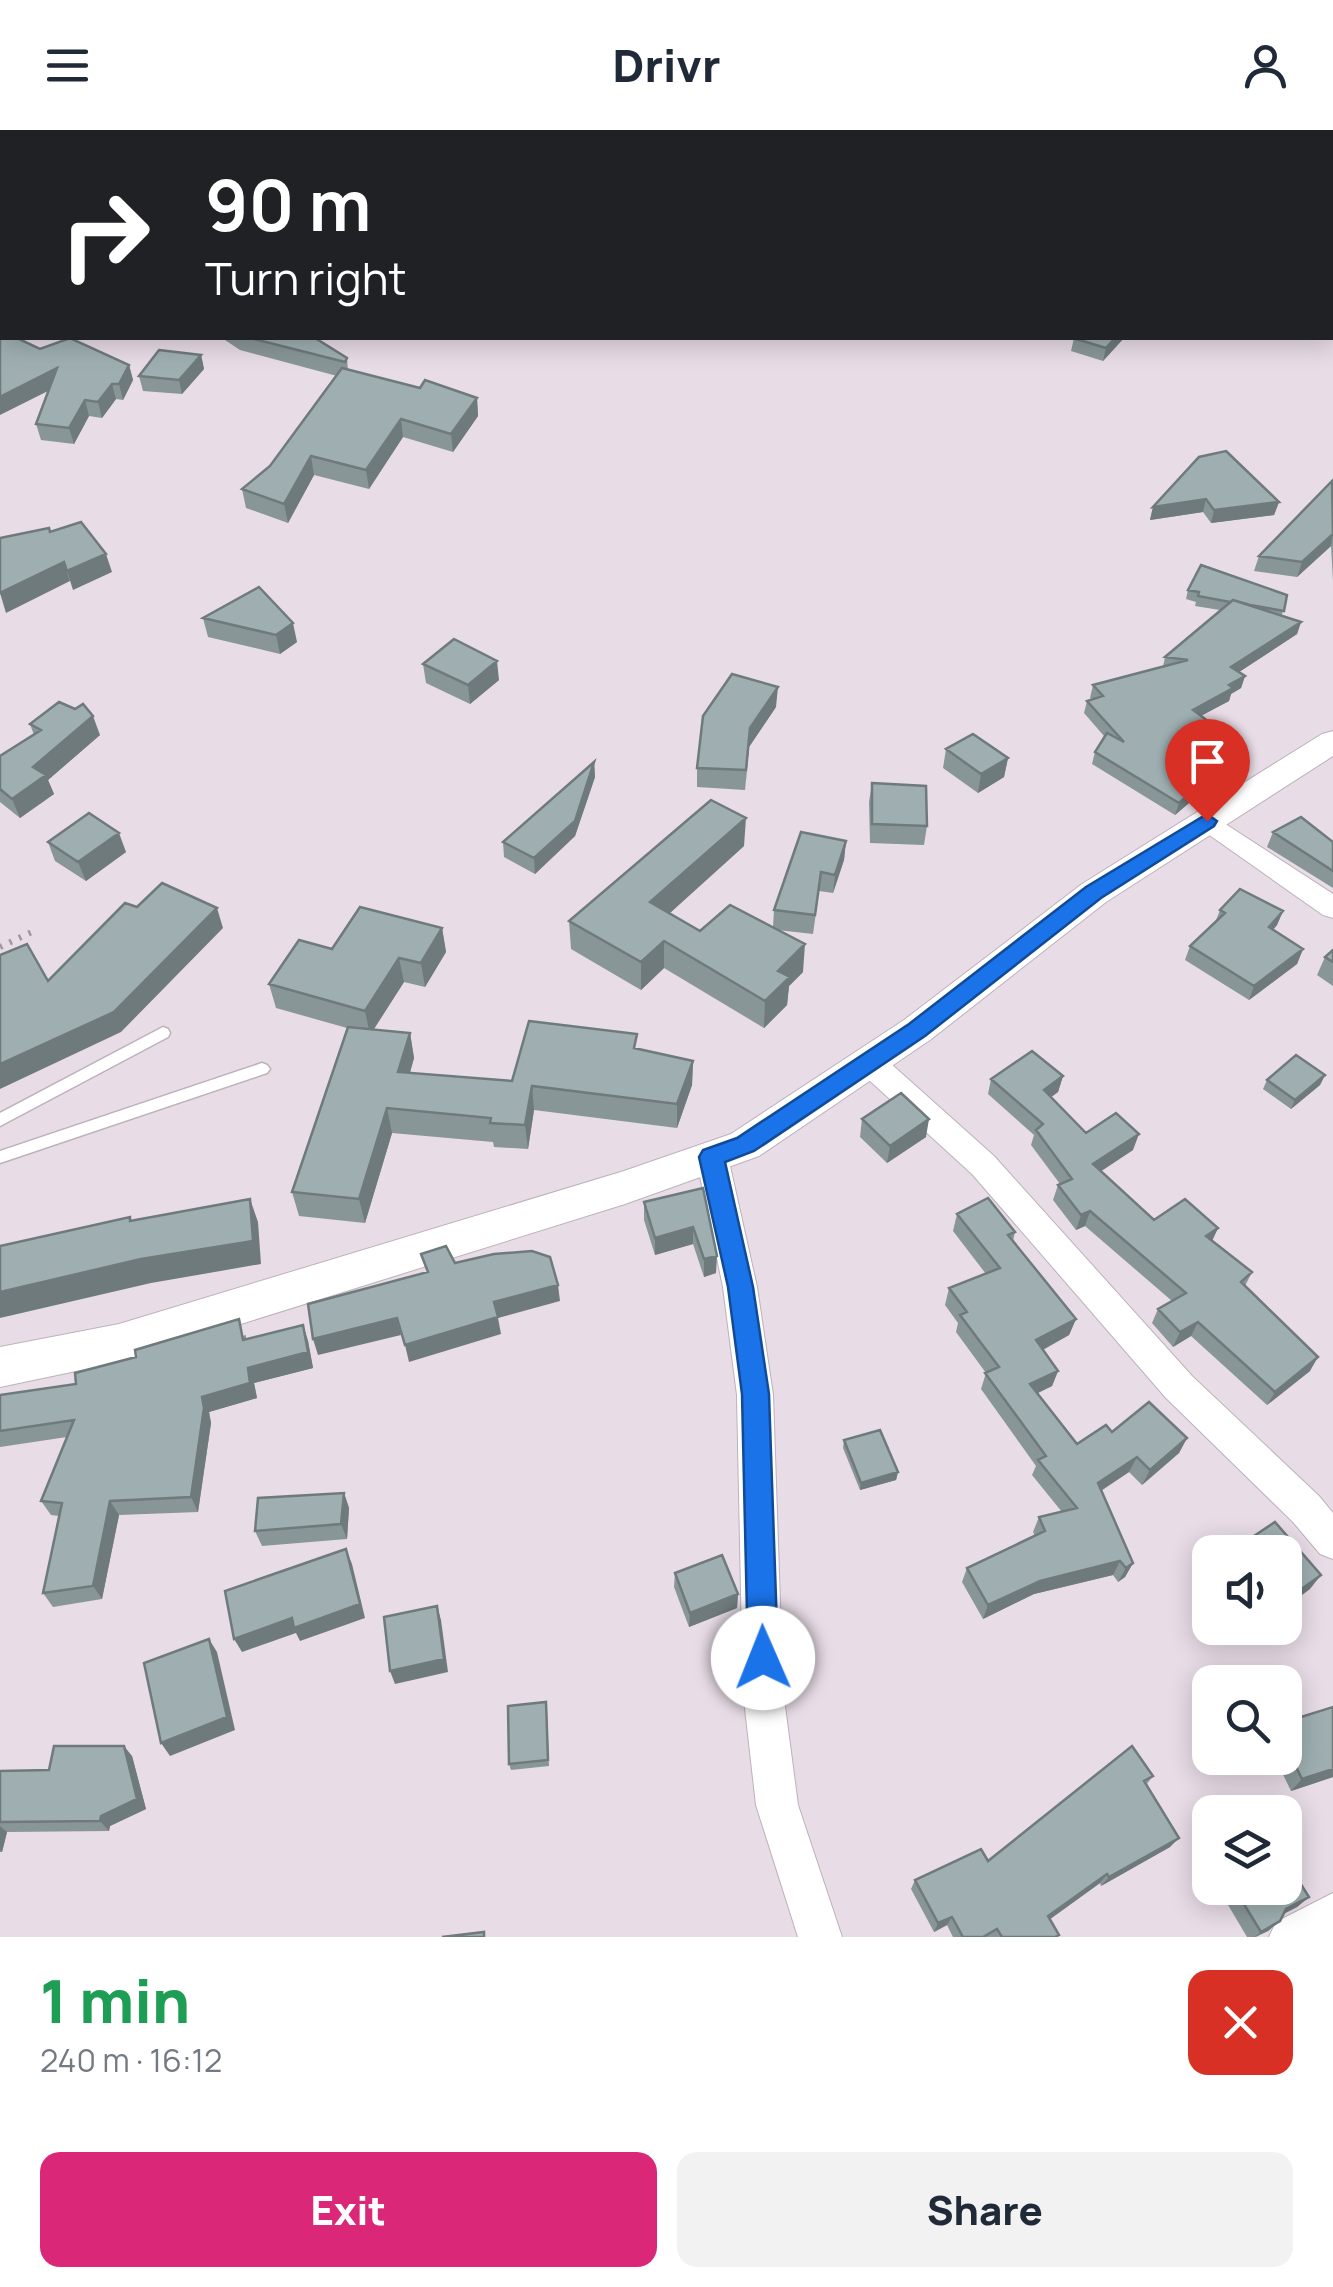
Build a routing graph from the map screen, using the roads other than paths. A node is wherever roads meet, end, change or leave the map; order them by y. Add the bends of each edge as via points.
1 (1333, 741) edge
2 (1207, 821) junction
3 (1333, 908) edge
4 (163, 1033) dead end
5 (869, 1062) junction
6 (262, 1069) dead end
7 (0, 1120) edge
8 (0, 1157) edge
9 (712, 1157) junction
10 (0, 1367) edge
11 (1333, 1541) edge
12 (1333, 1915) edge
13 (820, 1937) edge
14 (1291, 1937) edge

1 - 2 street
2 - 3 street
2 - 5 street via 1094,893
4 - 7 lane
5 - 9 street via 745,1144
5 - 11 street via 982,1165 1179,1387
6 - 8 lane
9 - 10 street via 119,1343
9 - 13 street via 756,1394 763,1691 777,1806
12 - 14 street

